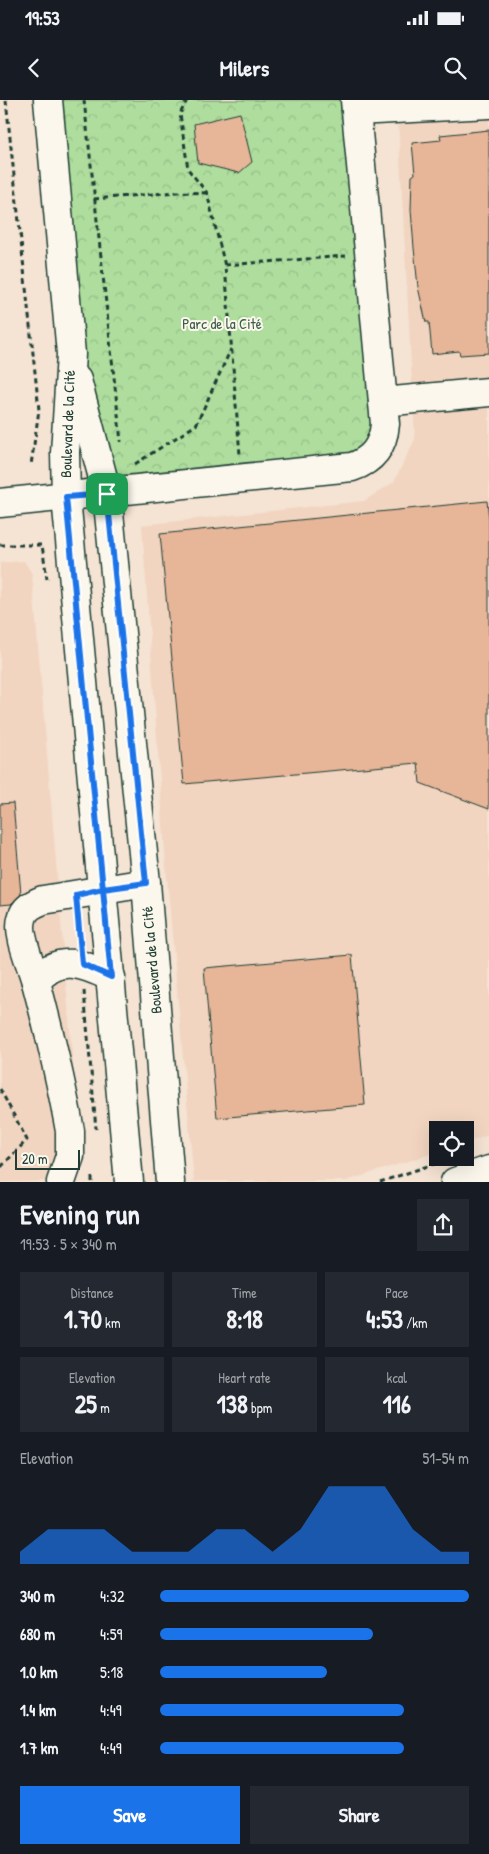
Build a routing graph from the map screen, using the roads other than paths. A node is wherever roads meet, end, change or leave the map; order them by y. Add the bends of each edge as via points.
1 (48, 100) edge
2 (489, 104) edge
3 (355, 105) edge
4 (71, 354) junction
5 (489, 392) edge
6 (383, 402) junction
7 (107, 494) junction
8 (66, 497) junction
9 (0, 503) edge
10 (146, 883) junction
11 (103, 889) junction
12 (111, 977) junction
13 (36, 982) junction
14 (125, 1134) junction
15 (489, 1170) edge
16 (449, 1171) edge
17 (61, 1182) edge
18 (120, 1182) edge
19 (129, 1182) edge
20 (170, 1182) edge

1 - 4 street, Boulevard de la Cité
2 - 3 street
3 - 6 street
4 - 7 street, Boulevard de la Cité
4 - 8 street, Boulevard de la Cité via 65,453
5 - 6 street
6 - 7 street via 384,438 366,462 352,467
7 - 8 street
7 - 10 street, Boulevard de la Cité
8 - 9 street
8 - 11 street, Boulevard de la Cité
10 - 11 street
10 - 20 street, Boulevard de la Cité
11 - 12 street, Boulevard de la Cité
11 - 13 street via 43,900 25,911 21,930
12 - 13 street via 82,964 61,964 43,973
12 - 14 street, Boulevard de la Cité
13 - 17 street via 70,1131 70,1156
14 - 18 street
14 - 19 street, Boulevard de la Cité
15 - 16 street

